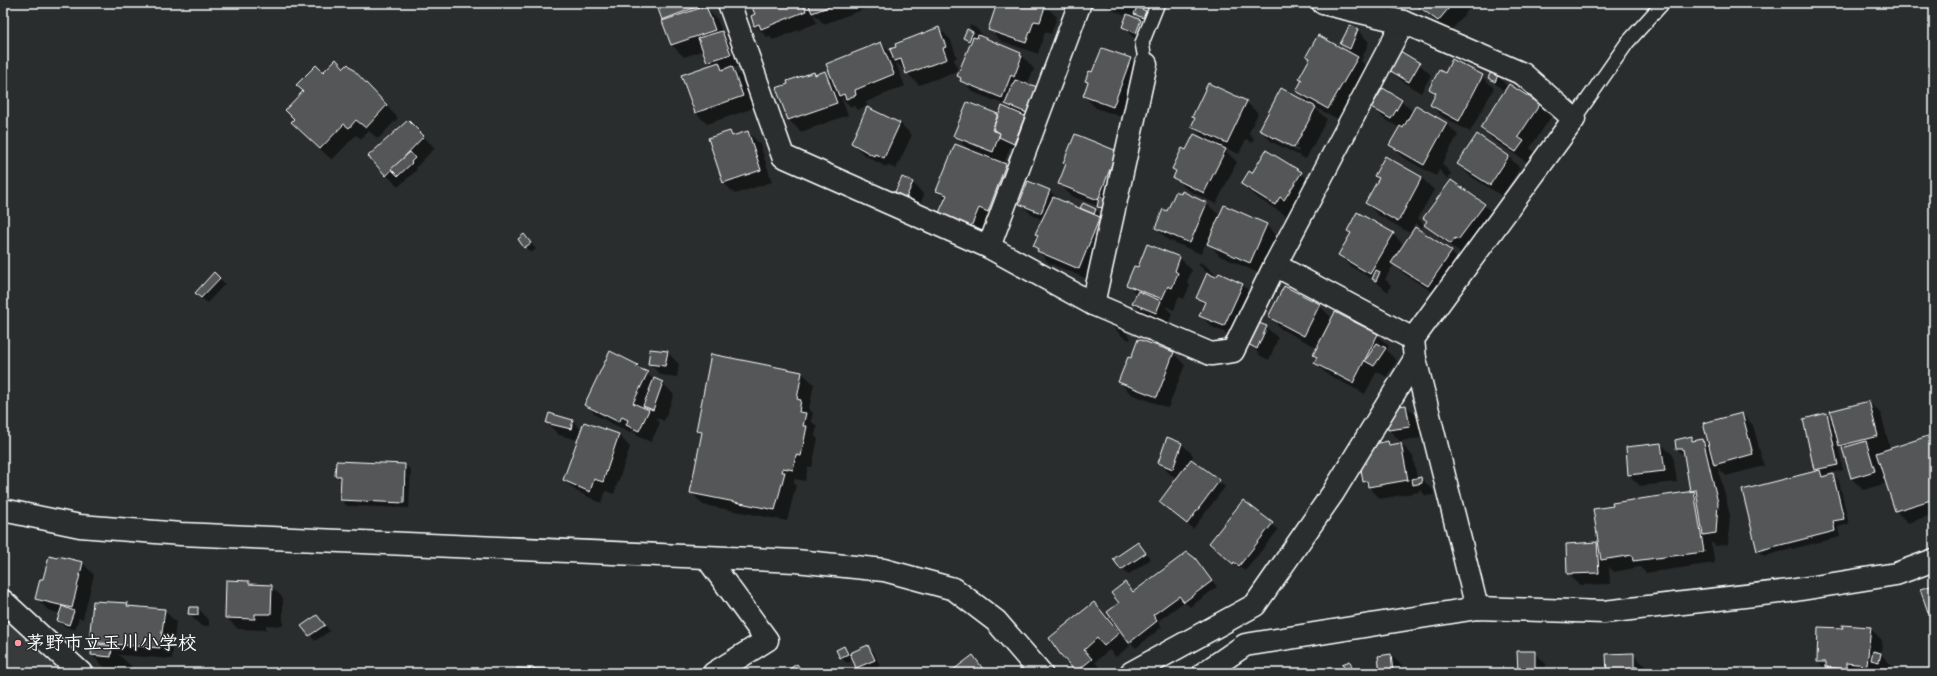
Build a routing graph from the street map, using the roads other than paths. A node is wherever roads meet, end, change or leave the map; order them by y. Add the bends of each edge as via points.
1 (729, 3) edge
2 (1080, 3) edge
3 (1158, 3) edge
4 (1663, 3) edge
5 (1335, 4) edge
6 (1403, 22) junction
7 (1146, 64) joint
8 (1574, 119) junction
9 (990, 247) junction
10 (1276, 265) junction
11 (1093, 304) junction
12 (1414, 349) junction
13 (3, 510) edge
14 (707, 558) junction
15 (1934, 560) edge
16 (3, 601) edge
17 (1476, 608) junction
18 (81, 673) edge
19 (714, 673) edge
20 (1041, 673) edge
21 (1131, 673) edge
22 (1204, 673) edge

1 - 9 street via 783,156
2 - 9 street
3 - 7 lane via 1142,44
4 - 8 lane via 1627,43
5 - 6 street
6 - 8 street via 1523,74
6 - 10 street
7 - 11 street
8 - 12 street
9 - 11 street
10 - 11 street via 1233,351 1211,354
10 - 12 street
12 - 17 street
12 - 21 street via 1334,493 1255,605
13 - 14 street via 80,526 181,534
14 - 19 street via 767,640
14 - 20 street via 796,561 884,570 954,589 996,621
15 - 17 street via 1896,574 1790,591 1604,612
16 - 18 street
17 - 22 street via 1246,646

